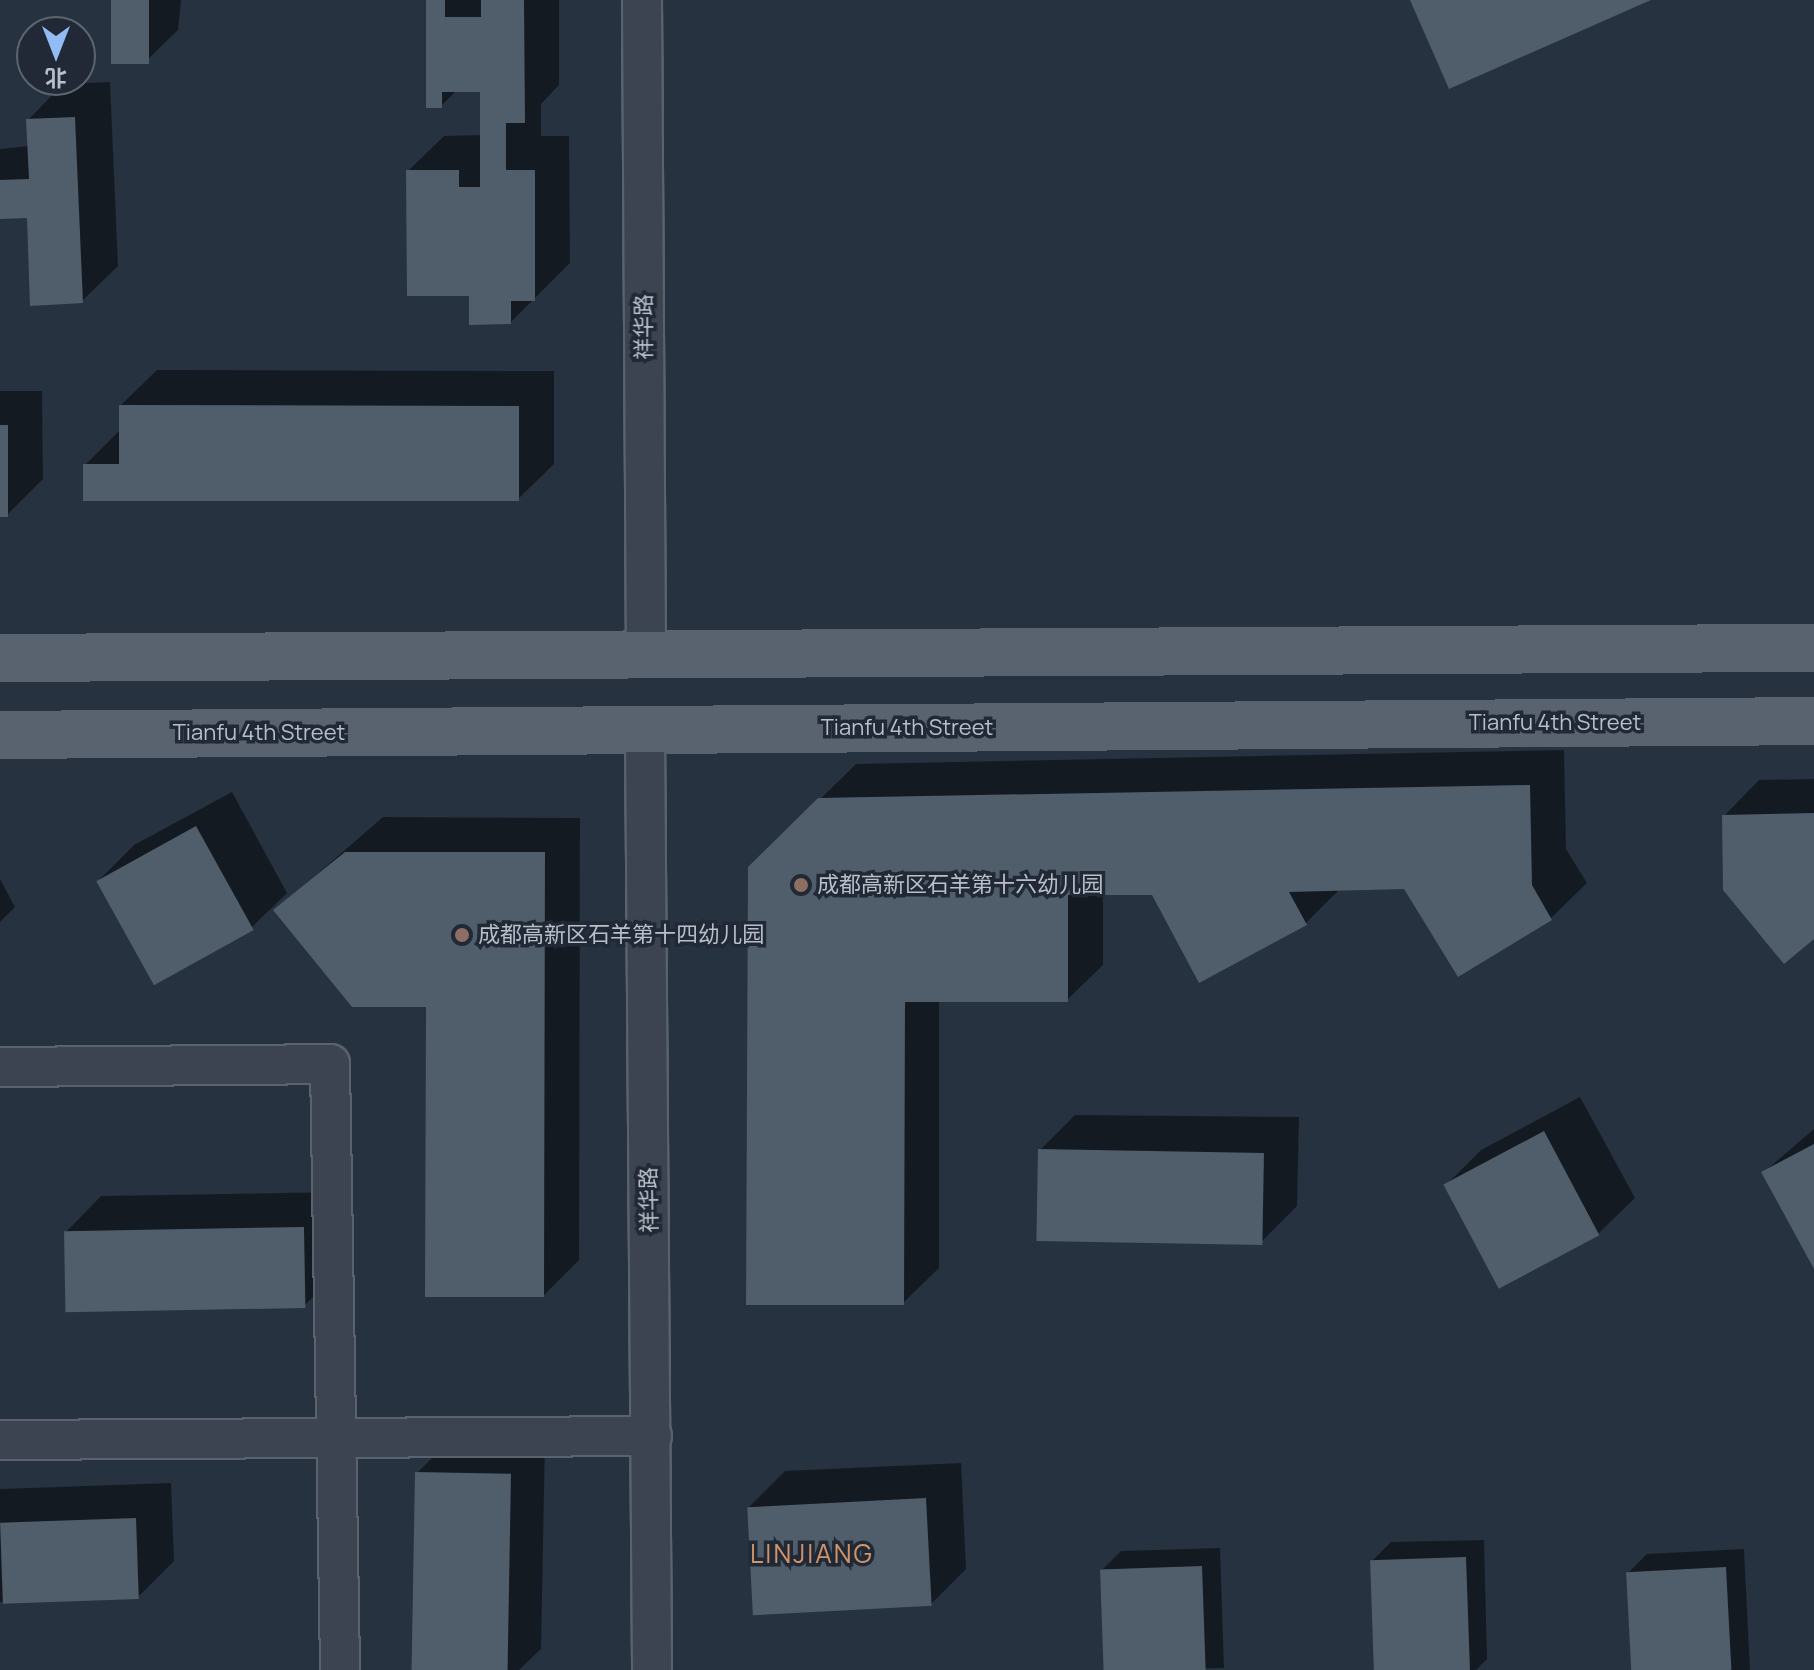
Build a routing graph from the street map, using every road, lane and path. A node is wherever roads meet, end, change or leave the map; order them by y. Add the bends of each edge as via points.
1 (642, 0) edge
2 (1814, 648) edge
3 (646, 653) junction
4 (0, 658) edge
5 (1814, 721) edge
6 (645, 731) junction
7 (0, 735) edge
8 (0, 1067) edge
9 (652, 1436) junction
10 (338, 1438) junction
11 (0, 1440) edge
12 (340, 1670) edge
13 (652, 1670) edge

1 - 3 street, 祥华路
2 - 3 main road
3 - 4 main road
5 - 6 main road, Tianfu 4th Street
6 - 7 main road, Tianfu 4th Street
6 - 9 street, 祥华路
8 - 10 street via 330,1064
9 - 10 street
9 - 13 street, 祥华路
10 - 11 street
10 - 12 street

